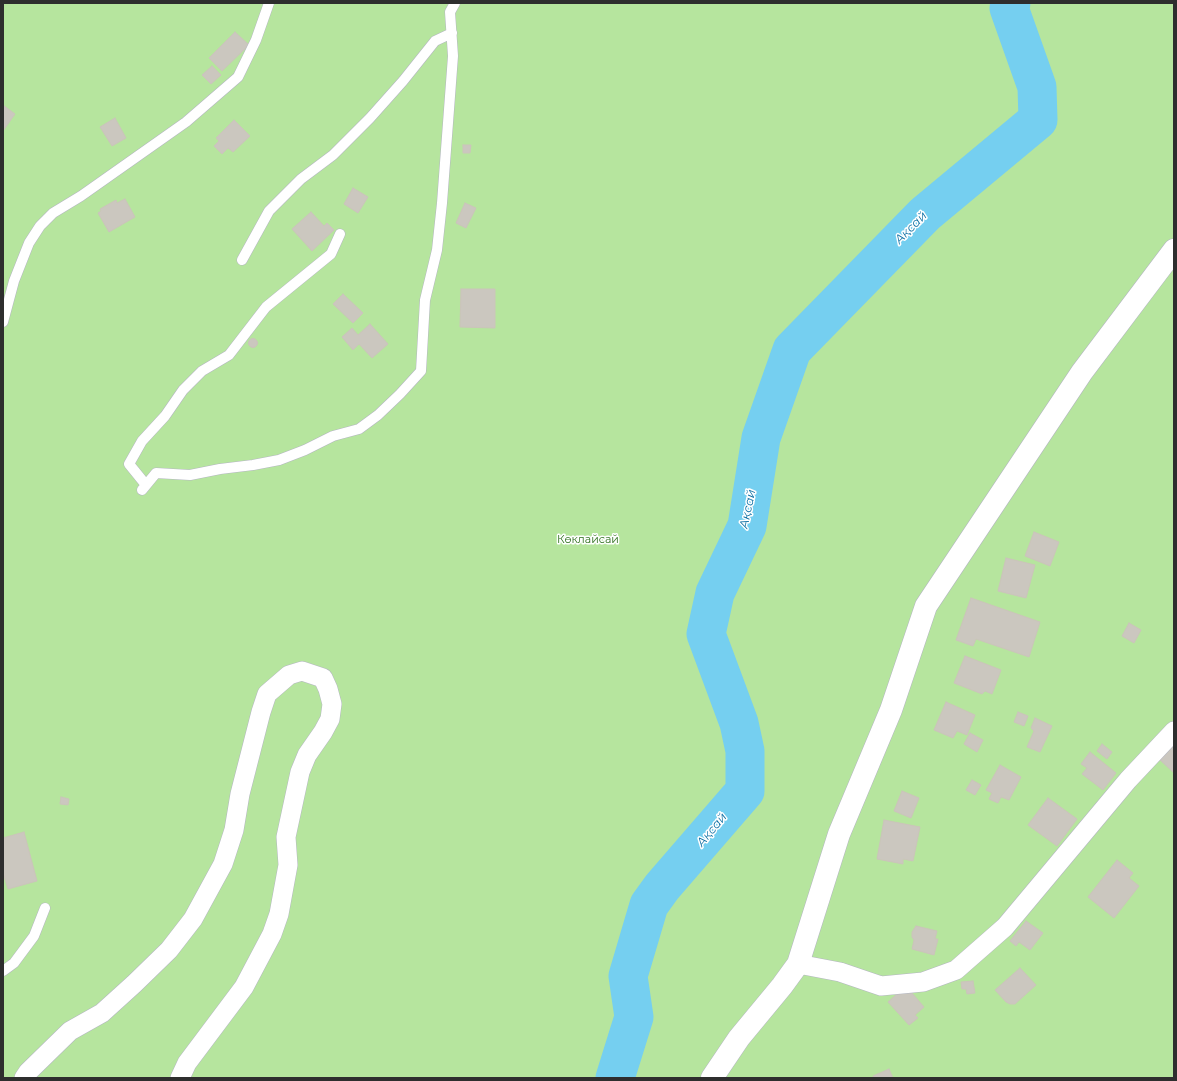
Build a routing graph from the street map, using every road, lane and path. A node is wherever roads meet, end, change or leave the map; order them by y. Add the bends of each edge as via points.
1 (269, 3) edge
2 (455, 3) edge
3 (452, 33) junction
4 (340, 234) dead end
5 (1174, 250) edge
6 (242, 260) dead end
7 (3, 322) edge
8 (1174, 731) edge
9 (45, 908) dead end
10 (798, 964) junction
11 (3, 971) edge
12 (24, 1078) edge
13 (180, 1078) edge
14 (712, 1078) edge

1 - 7 lane via 256,40 238,77 186,122 53,213 40,226 29,243 14,281
2 - 3 lane via 450,12
3 - 4 lane via 454,56 442,203 437,250 425,300 421,371 378,415 359,429 333,436 279,460 190,475 156,473 144,488 129,464 142,441 202,371 229,355 266,306 331,254
3 - 6 lane via 435,41 403,81 334,155 301,179 269,211
5 - 10 street via 1082,372 926,606 891,710 839,834
8 - 10 street via 1128,780 1005,927 956,970 923,982 881,986 840,972
9 - 11 lane via 34,936 14,963
10 - 14 street via 739,1038
12 - 13 street via 70,1031 102,1013 134,984 169,950 193,919 223,864 234,830 240,794 267,694 289,674 302,671 323,678 332,704 330,719 307,755 300,772 286,837 288,865 279,914 272,934 244,986 187,1063

